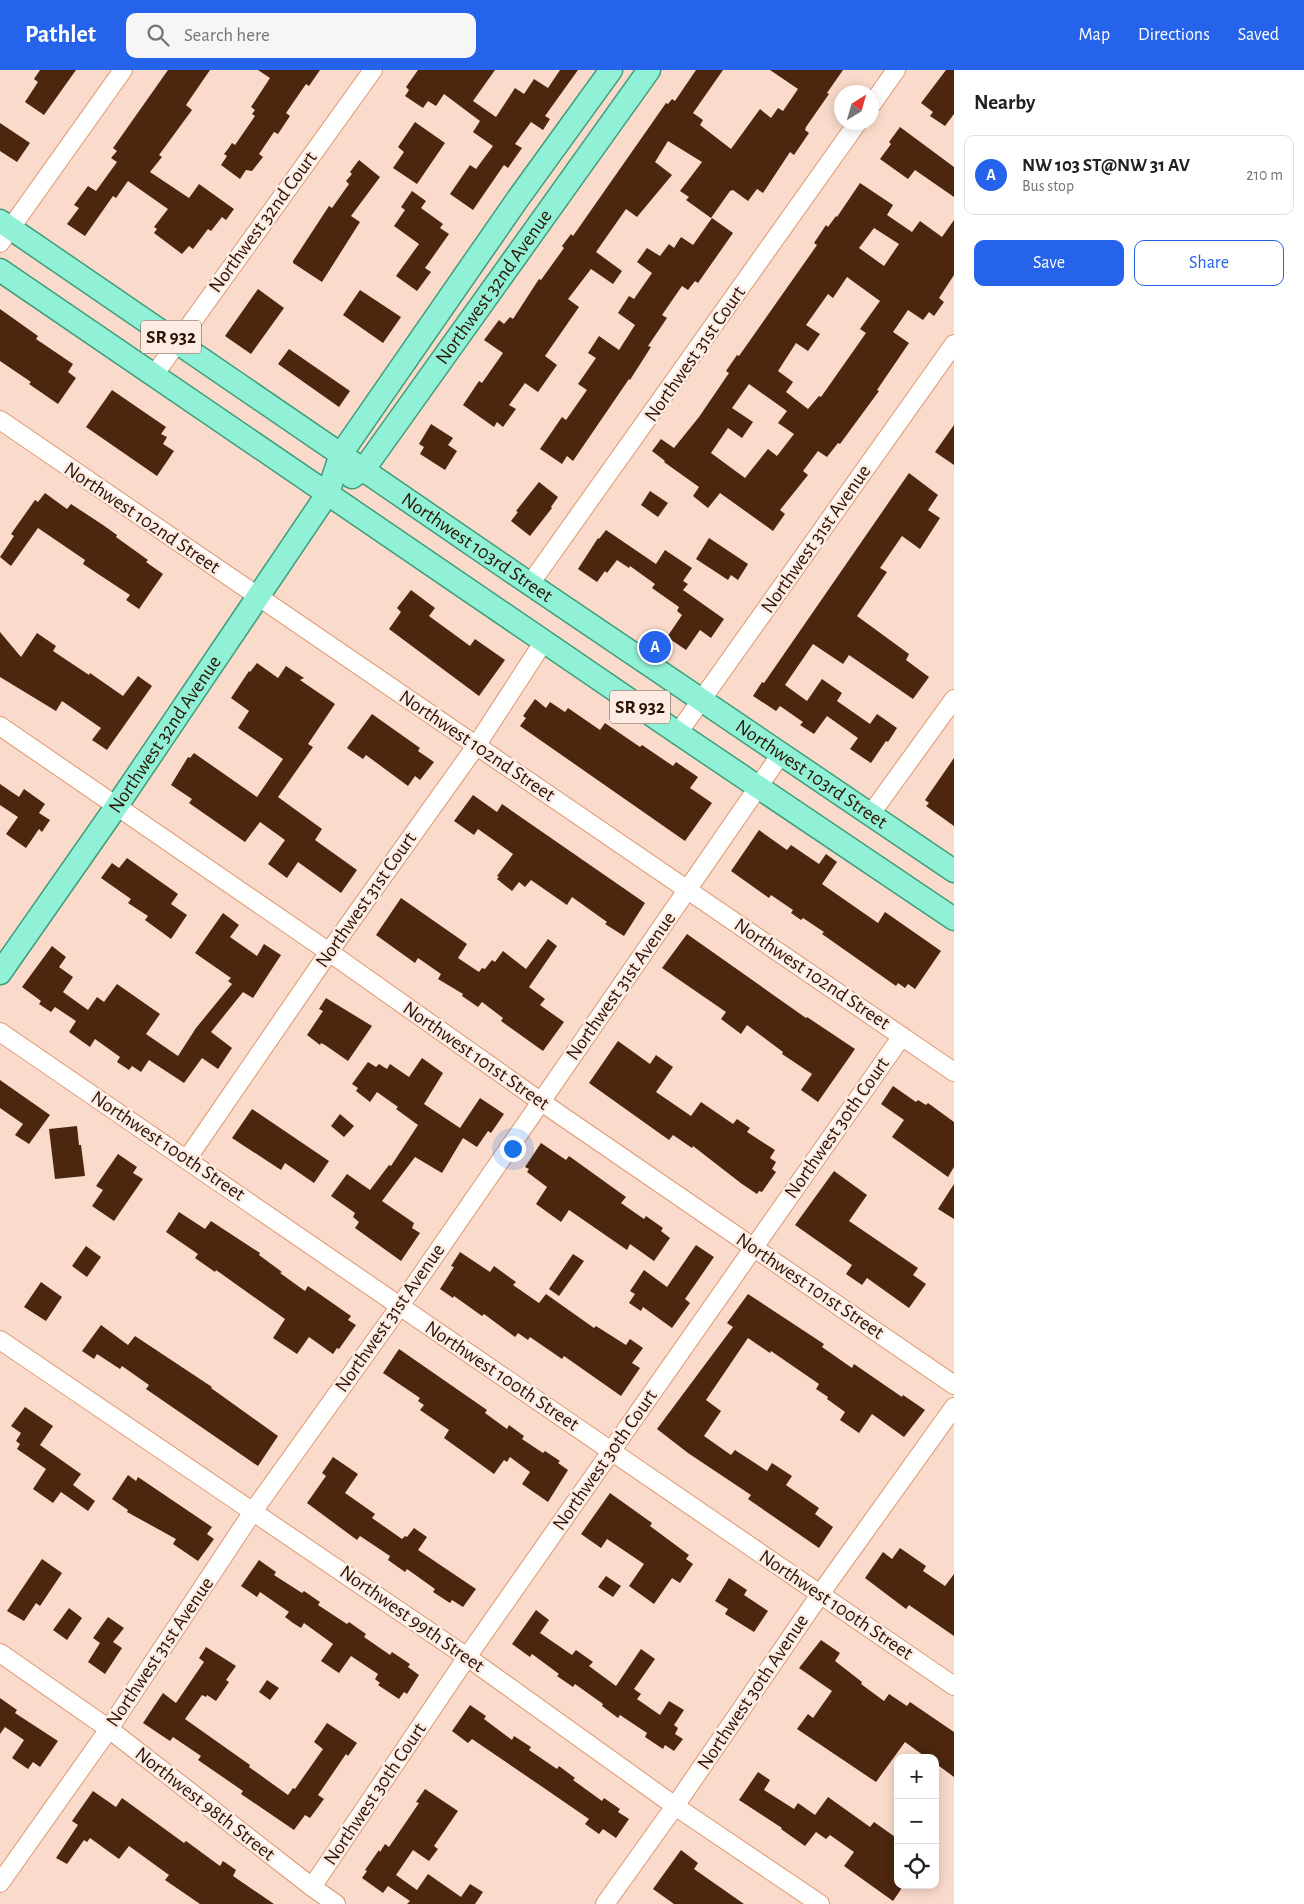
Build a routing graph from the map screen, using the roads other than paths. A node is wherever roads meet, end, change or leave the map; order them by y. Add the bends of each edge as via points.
1 (123, 70) edge
2 (374, 70) edge
3 (610, 70) edge
4 (649, 70) edge
5 (896, 70) edge
6 (879, 94) edge
7 (852, 130) edge
8 (3, 230) edge
9 (0, 270) edge
10 (177, 342) junction
11 (954, 344) edge
12 (154, 375) junction
13 (0, 420) edge
14 (341, 454) junction
15 (364, 470) junction
16 (328, 493) junction
17 (530, 584) junction
18 (257, 597) junction
19 (544, 641) junction
20 (954, 699) edge
21 (702, 700) junction
22 (0, 726) edge
23 (678, 733) junction
24 (476, 746) junction
25 (781, 754) junction
26 (758, 786) junction
27 (116, 807) junction
28 (870, 815) junction
29 (954, 871) edge
30 (689, 890) junction
31 (954, 919) edge
32 (329, 952) junction
33 (0, 973) edge
34 (0, 1032) edge
35 (902, 1036) junction
36 (954, 1072) edge
37 (540, 1101) junction
38 (186, 1159) junction
39 (753, 1248) junction
40 (400, 1306) junction
41 (0, 1340) edge
42 (954, 1385) edge
43 (954, 1407) edge
44 (611, 1451) junction
45 (254, 1510) junction
46 (820, 1594) junction
47 (0, 1653) edge
48 (467, 1656) junction
49 (954, 1686) edge
50 (109, 1729) junction
51 (675, 1806) junction
52 (0, 1882) edge
53 (312, 1887) junction
54 (336, 1904) edge
55 (605, 1904) edge
56 (820, 1904) edge

1 - 8 street
2 - 10 street, Northwest 32nd Court
3 - 14 main road, Northwest 32nd Avenue
4 - 15 main road, Northwest 32nd Avenue
5 - 6 street
7 - 17 street, Northwest 31st Court
8 - 10 main road, Northwest 103rd Street / SR 932
9 - 12 main road, Northwest 103rd Street / SR 932
10 - 12 street, Northwest 32nd Court
10 - 14 main road, Northwest 103rd Street / SR 932
11 - 21 street, Northwest 31st Avenue
12 - 16 main road, Northwest 103rd Street / SR 932
13 - 18 street, Northwest 102nd Street
14 - 15 main road, Northwest 103rd Street / SR 932
14 - 16 main road, Northwest 32nd Avenue
15 - 16 main road, Northwest 32nd Avenue
15 - 17 main road, Northwest 103rd Street / SR 932
16 - 18 main road, Northwest 32nd Avenue
16 - 19 main road, Northwest 103rd Street / SR 932
17 - 21 main road, Northwest 103rd Street / SR 932
18 - 24 street, Northwest 102nd Street
18 - 27 main road, Northwest 32nd Avenue
19 - 23 main road, Northwest 103rd Street / SR 932
19 - 24 street, Northwest 31st Court
20 - 28 street
21 - 23 street, Northwest 31st Avenue
21 - 25 main road, Northwest 103rd Street / SR 932
22 - 27 street, Northwest 101st Street
23 - 26 main road, Northwest 103rd Street / SR 932
24 - 30 street, Northwest 102nd Street
24 - 32 street, Northwest 31st Court
25 - 26 street, Northwest 31st Avenue
25 - 28 main road, Northwest 103rd Street / SR 932
26 - 30 street, Northwest 31st Avenue
26 - 31 main road, Northwest 103rd Street / SR 932
27 - 32 street, Northwest 101st Street
27 - 33 main road, Northwest 32nd Avenue
28 - 29 main road, Northwest 103rd Street / SR 932
30 - 35 street, Northwest 102nd Street
30 - 37 street, Northwest 31st Avenue
32 - 37 street, Northwest 101st Street
32 - 38 street, Northwest 31st Court
34 - 38 street, Northwest 100th Street
35 - 36 street, Northwest 102nd Street
35 - 39 street, Northwest 30th Court
37 - 39 street, Northwest 101st Street
37 - 40 street, Northwest 31st Avenue
38 - 40 street, Northwest 100th Street
39 - 42 street, Northwest 101st Street
39 - 44 street, Northwest 30th Court
40 - 44 street, Northwest 100th Street
40 - 45 street, Northwest 31st Avenue
41 - 45 street, Northwest 99th Street
43 - 46 street, Northwest 30th Avenue
44 - 46 street, Northwest 100th Street
44 - 48 street, Northwest 30th Court
45 - 48 street, Northwest 99th Street
45 - 50 street, Northwest 31st Avenue
46 - 49 street, Northwest 100th Street
46 - 51 street, Northwest 30th Avenue
47 - 50 street, Northwest 98th Street
48 - 51 street, Northwest 99th Street
48 - 53 street, Northwest 30th Court
50 - 52 street, Northwest 31st Avenue
50 - 53 street, Northwest 98th Street
51 - 55 street, Northwest 30th Avenue
51 - 56 street, Northwest 99th Street
53 - 54 street, Northwest 98th Street

